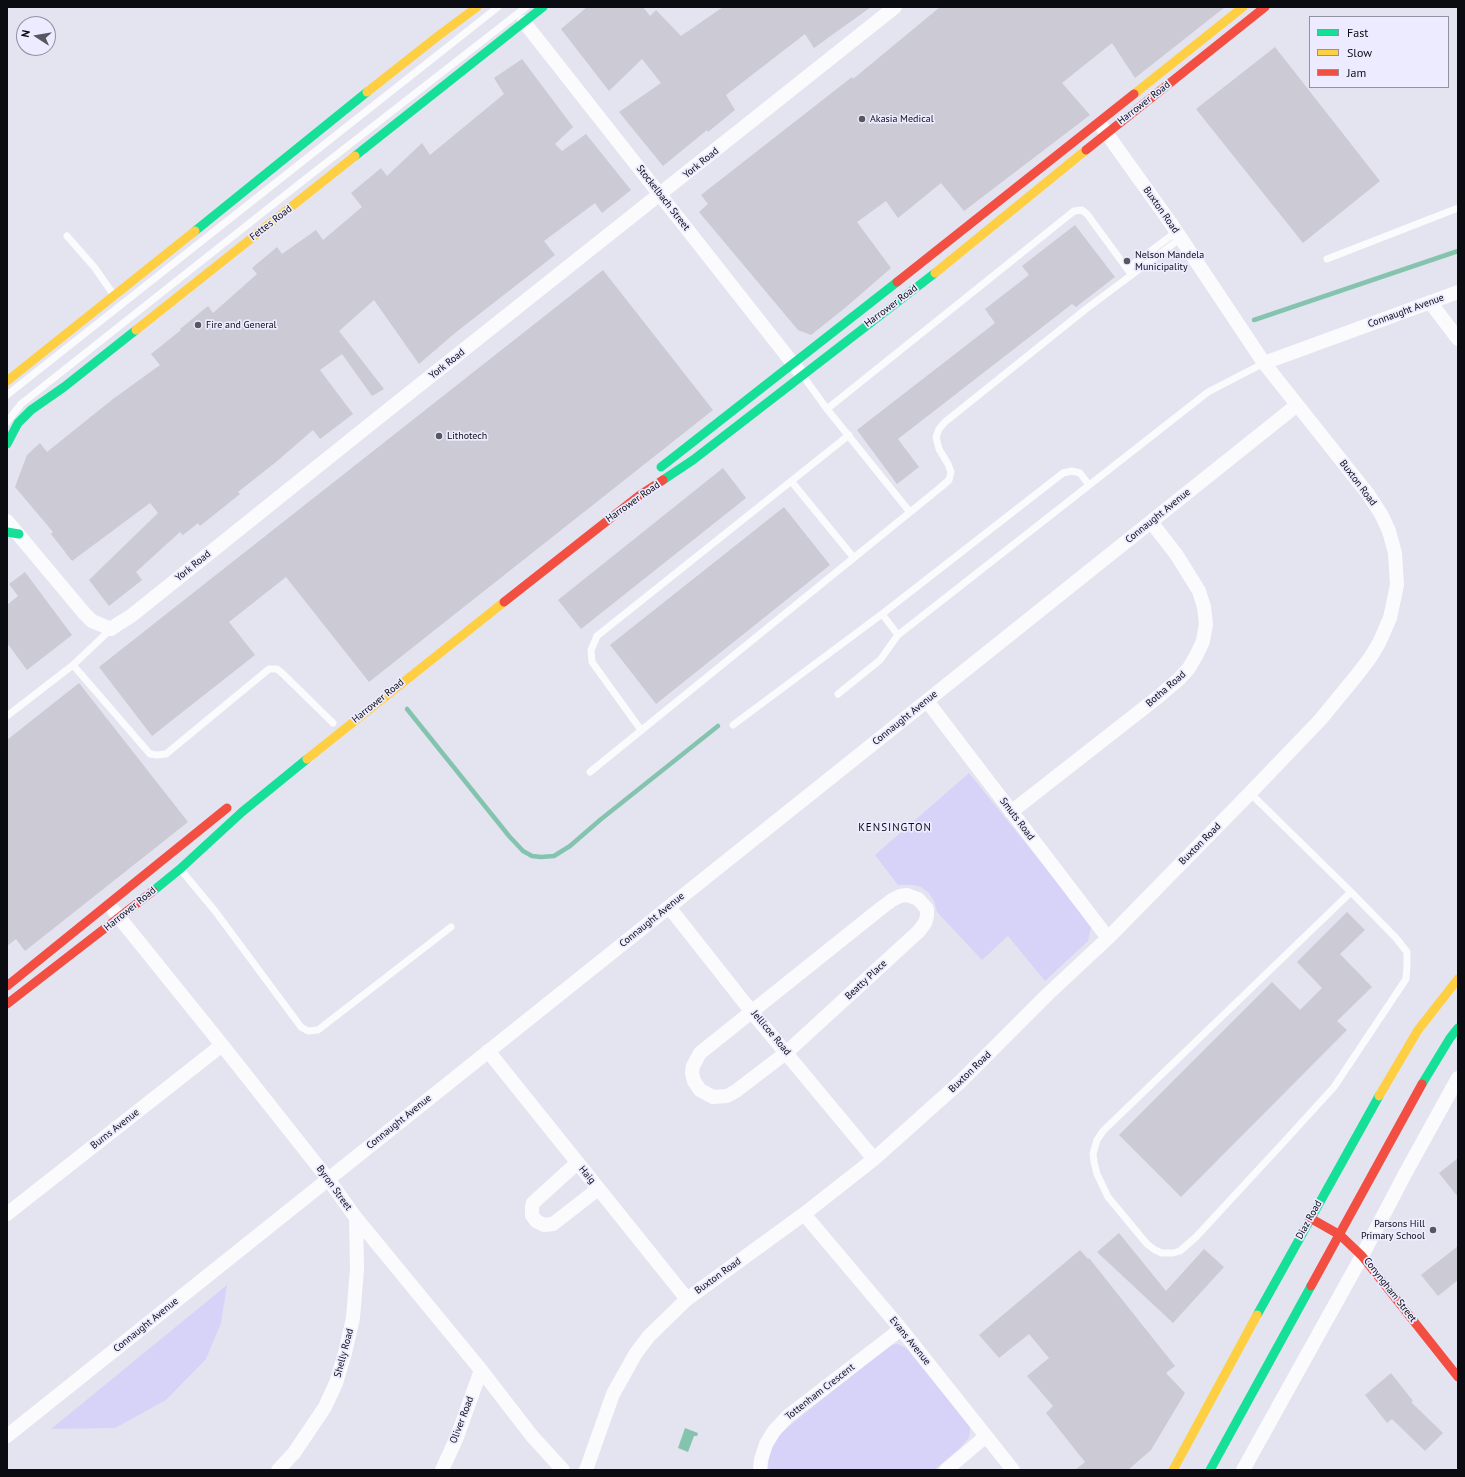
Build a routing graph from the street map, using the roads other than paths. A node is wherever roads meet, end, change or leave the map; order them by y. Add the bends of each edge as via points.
1 (477, 7) edge
2 (498, 7) edge
3 (526, 7) edge
4 (543, 7) edge
5 (895, 7) edge
6 (1243, 7) edge
7 (1266, 7) edge
8 (524, 22) junction
9 (1102, 127) junction
10 (660, 195) junction
11 (1458, 208) edge
12 (1178, 235) junction
13 (67, 236) dead end
14 (1327, 259) dead end
15 (1130, 271) junction
16 (1458, 292) edge
17 (114, 295) junction
18 (1430, 302) junction
19 (1458, 339) edge
20 (37, 358) junction
21 (1264, 363) junction
22 (793, 364) junction
23 (7, 372) edge
24 (802, 374) junction
25 (7, 382) edge
26 (7, 395) edge
27 (1297, 405) junction
28 (827, 409) junction
29 (7, 422) edge
30 (849, 435) junction
31 (7, 444) edge
32 (653, 474) dead end
33 (790, 481) junction
34 (641, 483) dead end
35 (1090, 485) junction
36 (909, 511) junction
37 (604, 512) dead end
38 (1151, 522) junction
39 (10, 525) edge
40 (854, 558) junction
41 (882, 614) junction
42 (111, 628) junction
43 (898, 636) junction
44 (73, 664) junction
45 (838, 694) dead end
46 (927, 701) junction
47 (7, 716) edge
48 (333, 723) dead end
49 (732, 725) dead end
50 (641, 730) junction
51 (590, 772) dead end
52 (1250, 794) junction
53 (234, 802) dead end
54 (1011, 812) junction
55 (180, 869) junction
56 (1351, 892) junction
57 (109, 904) junction
58 (669, 907) junction
59 (119, 918) junction
60 (451, 927) dead end
61 (1108, 938) junction
62 (1458, 978) edge
63 (7, 986) edge
64 (7, 1004) edge
65 (751, 1011) junction
66 (1458, 1028) edge
67 (222, 1045) junction
68 (488, 1051) junction
69 (787, 1052) junction
70 (1458, 1078) edge
71 (874, 1158) junction
72 (577, 1163) junction
73 (328, 1179) junction
74 (598, 1188) junction
75 (7, 1214) edge
76 (804, 1214) junction
77 (356, 1218) junction
78 (1310, 1218) junction
79 (1340, 1235) junction
80 (1362, 1256) junction
81 (686, 1299) junction
82 (901, 1329) junction
83 (481, 1370) junction
84 (1458, 1377) edge
85 (7, 1436) edge
86 (985, 1437) junction
87 (278, 1470) edge
88 (442, 1470) edge
89 (562, 1470) edge
90 (586, 1470) edge
91 (760, 1470) edge
92 (946, 1470) edge
93 (1013, 1470) edge
94 (1173, 1470) edge
95 (1210, 1470) edge
96 (1243, 1470) edge

1 - 17 main road
2 - 26 lane
3 - 29 lane via 21,404
4 - 8 main road, Fettes Road
5 - 10 street, York Road
6 - 9 main road, Harrower Road
7 - 9 main road, Harrower Road
8 - 10 street, Stockelbach Street
8 - 31 main road, Fettes Road via 64,387 31,410 18,423
9 - 12 street, Buxton Road
9 - 22 main road, Harrower Road via 982,216
9 - 24 main road, Harrower Road via 955,257
10 - 22 street, Stockelbach Street
10 - 42 street, York Road via 131,616
11 - 14 lane
12 - 15 lane
12 - 21 street, Buxton Road
13 - 17 lane
15 - 28 lane via 1087,214 1082,210 1074,210
15 - 36 lane via 939,428 936,438 950,468 949,480
16 - 18 street, Connaught Avenue
17 - 20 main road
18 - 19 street
18 - 21 street, Connaught Avenue
20 - 23 main road via 26,360
20 - 25 main road
21 - 27 street, Buxton Road
21 - 35 lane via 1208,392
22 - 24 street, Stockelbach Street
22 - 32 main road, Harrower Road
24 - 28 lane
24 - 55 main road, Harrower Road via 693,460 640,495 455,640 242,812
27 - 38 street, Connaught Avenue
27 - 52 street, Buxton Road via 1368,494 1380,514 1389,531 1395,553 1397,585 1390,618 1366,664 1320,720
28 - 30 lane
30 - 33 lane
30 - 36 lane
33 - 40 lane
33 - 50 lane via 597,636 591,650 592,662
34 - 37 main road, Harrower Road
35 - 41 lane via 1080,473 1063,473
35 - 43 lane
36 - 40 lane
38 - 46 street, Connaught Avenue
38 - 54 street, Botha Road via 1176,554 1199,591 1206,624 1203,641 1197,654 1179,679
39 - 42 street via 84,613 92,621
40 - 50 lane
41 - 43 lane
41 - 49 lane
42 - 44 lane
43 - 45 lane via 880,660
44 - 47 lane
44 - 48 lane via 150,754 166,754 269,669 277,669 282,673
46 - 54 street, Smuts Road
46 - 58 street, Connaught Avenue
50 - 51 lane
52 - 56 lane
52 - 61 street, Buxton Road
53 - 57 main road, Harrower Road
54 - 61 street, Smuts Road
55 - 59 main road, Harrower Road
55 - 60 lane via 215,911 301,1027 308,1031 318,1030
56 - 56 lane via 1407,952 1406,979 1334,1088 1180,1251 1162,1253 1155,1250 1147,1244 1108,1197 1094,1162 1097,1140 1103,1131
57 - 59 street, Byron Street
57 - 63 main road, Harrower Road
58 - 65 street, Jellicoe Road
58 - 68 street, Connaught Avenue
59 - 64 main road, Harrower Road
59 - 67 street, Byron Street
61 - 71 street, Buxton Road via 960,1083
62 - 78 main road, Diaz Road via 1401,1056
65 - 69 street, Jellicoe Road
65 - 69 street, Beatty Place via 696,1058 692,1073 700,1090 713,1097 727,1096
65 - 69 street, Beatty Place via 892,900 907,895 914,896 923,903 927,909 927,916 919,930
66 - 79 main road via 1431,1068
67 - 73 street, Byron Street
67 - 75 street, Burns Avenue
68 - 72 street, Haig
68 - 73 street, Connaught Avenue
69 - 71 street, Jellicoe Road
70 - 80 street
71 - 76 street, Buxton Road
72 - 74 street, Haig
72 - 74 street via 533,1203 532,1215 536,1221 544,1225 553,1224
73 - 77 street, Byron Street
73 - 85 street, Connaught Avenue
74 - 81 street, Haig
76 - 81 street, Buxton Road
76 - 82 street, Evans Avenue
77 - 83 street, Byron Street
77 - 87 street, Shelly Road via 357,1276 346,1353 325,1407 294,1453
78 - 79 main road, Conyngham Street
78 - 94 main road, Diaz Road
79 - 80 main road, Conyngham Street
79 - 95 main road
80 - 84 main road, Conyngham Street
80 - 96 street
81 - 90 street, Buxton Road via 649,1336 636,1353 613,1394
82 - 86 street, Evans Avenue
82 - 91 street, Tottenham Crescent via 788,1416 766,1444
83 - 88 street, Oliver Road
83 - 89 street, Byron Street
86 - 92 street
86 - 93 street, Evans Avenue

